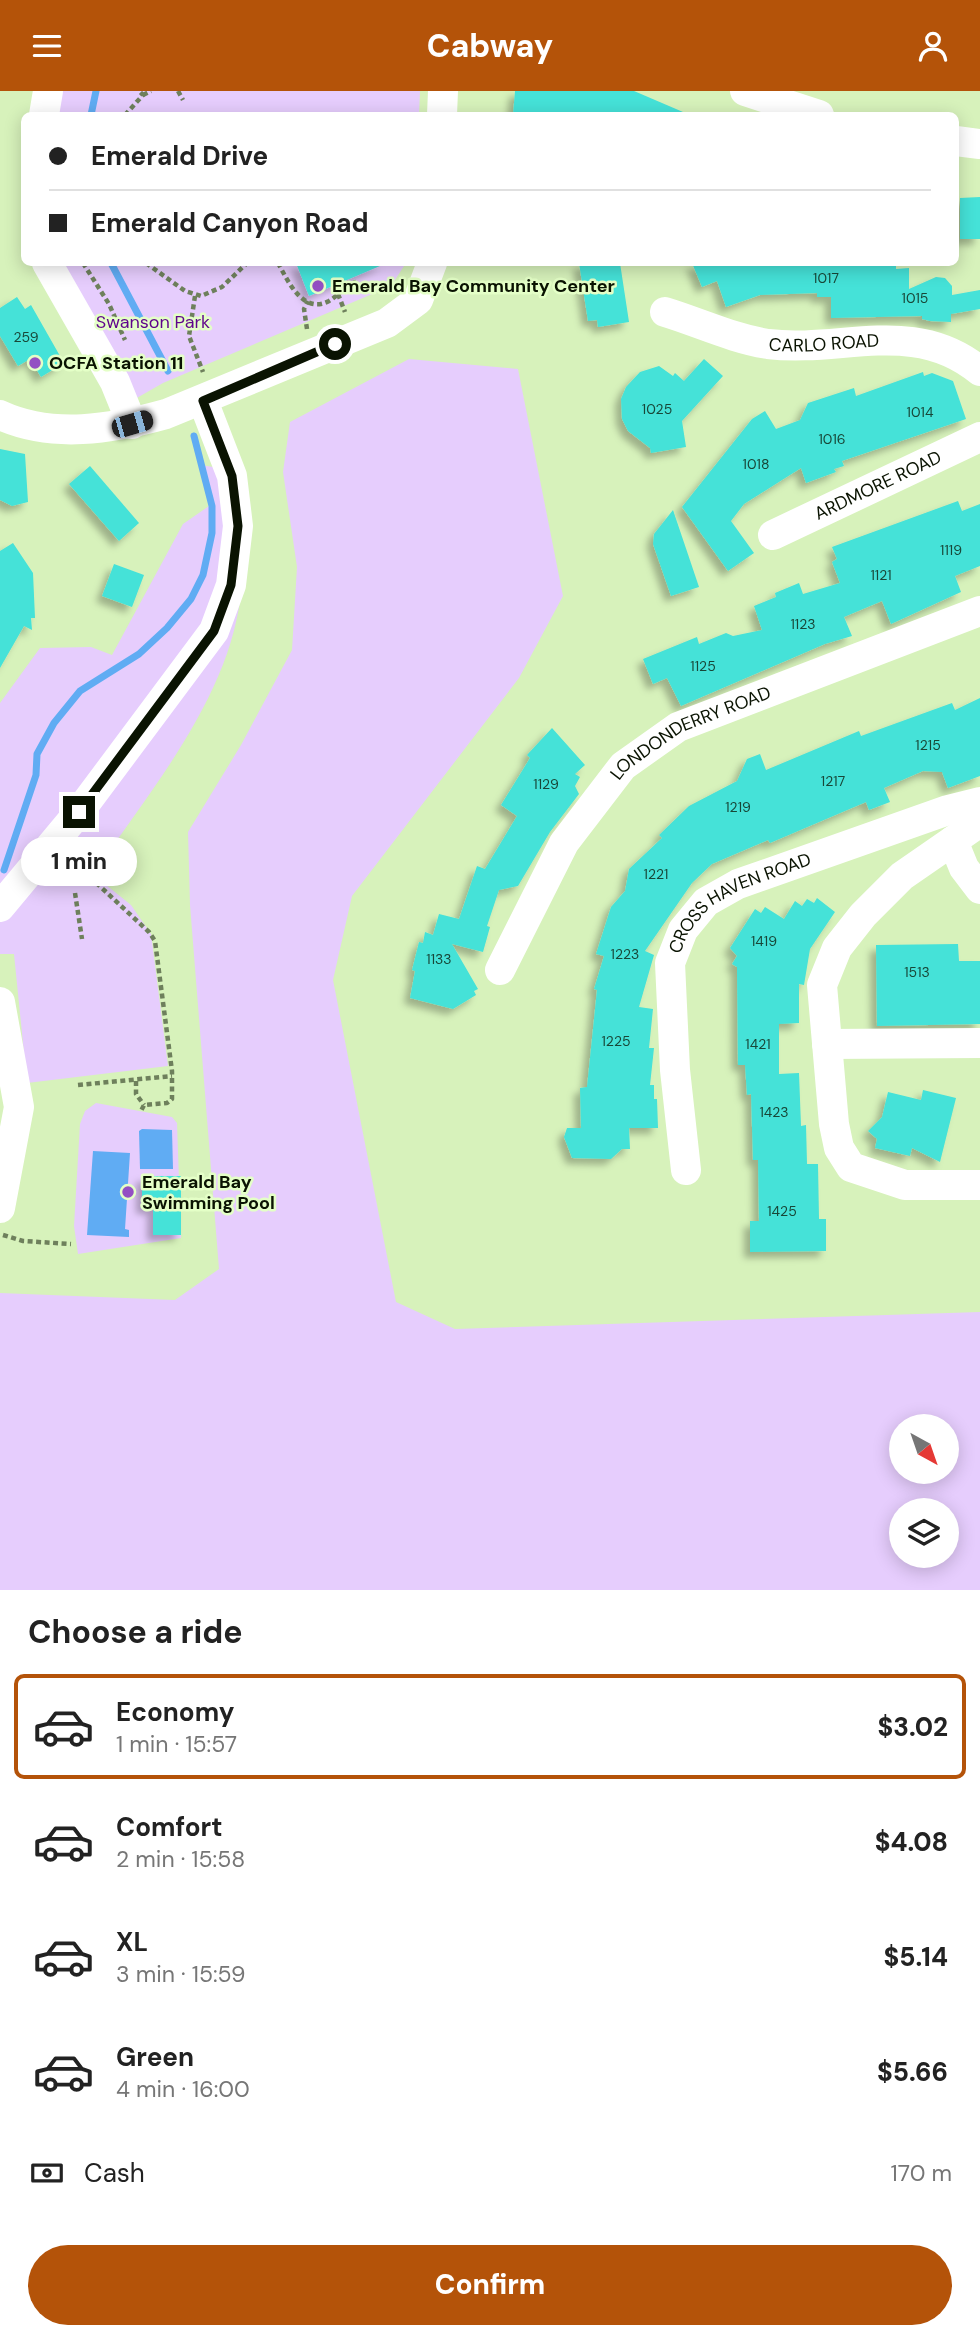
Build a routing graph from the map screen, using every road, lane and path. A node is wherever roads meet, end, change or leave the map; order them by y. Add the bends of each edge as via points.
1 (48, 91) edge
2 (151, 91) edge
3 (177, 91) edge
4 (443, 91) edge
5 (745, 91) edge
6 (141, 93) edge
7 (183, 100) dead end
8 (44, 112) edge
9 (127, 112) edge
10 (442, 112) edge
11 (810, 112) edge
12 (959, 141) edge
13 (980, 144) edge
14 (49, 266) edge
15 (85, 266) edge
16 (150, 266) edge
17 (244, 266) edge
18 (280, 266) edge
19 (431, 266) edge
20 (356, 282) dead end
21 (195, 296) junction
22 (665, 312) dead end
23 (127, 345) dead end
24 (980, 371) edge
25 (199, 390) junction
26 (0, 415) edge
27 (132, 424) junction
28 (980, 437) edge
29 (773, 534) dead end
30 (980, 611) edge
31 (980, 802) edge
32 (980, 822) edge
33 (953, 841) junction
34 (861, 843) junction
35 (924, 862) junction
36 (90, 877) dead end
37 (980, 889) edge
38 (75, 893) dead end
39 (0, 907) edge
40 (82, 939) dead end
41 (500, 970) dead end
42 (0, 1002) edge
43 (980, 1043) edge
44 (827, 1044) junction
45 (172, 1076) junction
46 (136, 1081) junction
47 (78, 1085) dead end
48 (686, 1170) dead end
49 (980, 1185) edge
50 (0, 1208) edge
51 (0, 1234) edge
52 (71, 1244) dead end

1 - 8 street
2 - 6 path
3 - 7 path
4 - 10 street
5 - 11 street
6 - 9 path
12 - 13 street
14 - 27 street via 115,382
15 - 23 path
16 - 21 path
17 - 21 path via 212,294
18 - 20 path via 296,294 314,303 329,301
19 - 25 street via 418,300 387,323
21 - 25 path via 189,337 204,375
22 - 24 street, CARLO ROAD via 766,344 883,338 935,346 966,359
25 - 27 street
25 - 39 street via 232,476 238,526 231,585 214,631 79,812
26 - 27 street via 42,427 81,430
28 - 29 street, ARDMORE ROAD
30 - 41 street, LONDONDERRY ROAD via 678,727 623,766 564,843
31 - 34 street, CROSS HAVEN ROAD
32 - 33 street
33 - 35 street
33 - 37 street via 964,868
34 - 35 street, CROSS HAVEN ROAD via 899,846
34 - 48 street, CROSS HAVEN ROAD via 738,884 706,902 683,930 670,963
35 - 44 street via 902,876 837,948 822,985
36 - 45 path via 155,941
38 - 40 path
42 - 50 street via 19,1107
43 - 44 street
44 - 49 street via 834,1124 839,1148 851,1167 905,1185
45 - 46 path
45 - 46 path via 172,1099 143,1108
46 - 47 path
51 - 52 path via 23,1241

